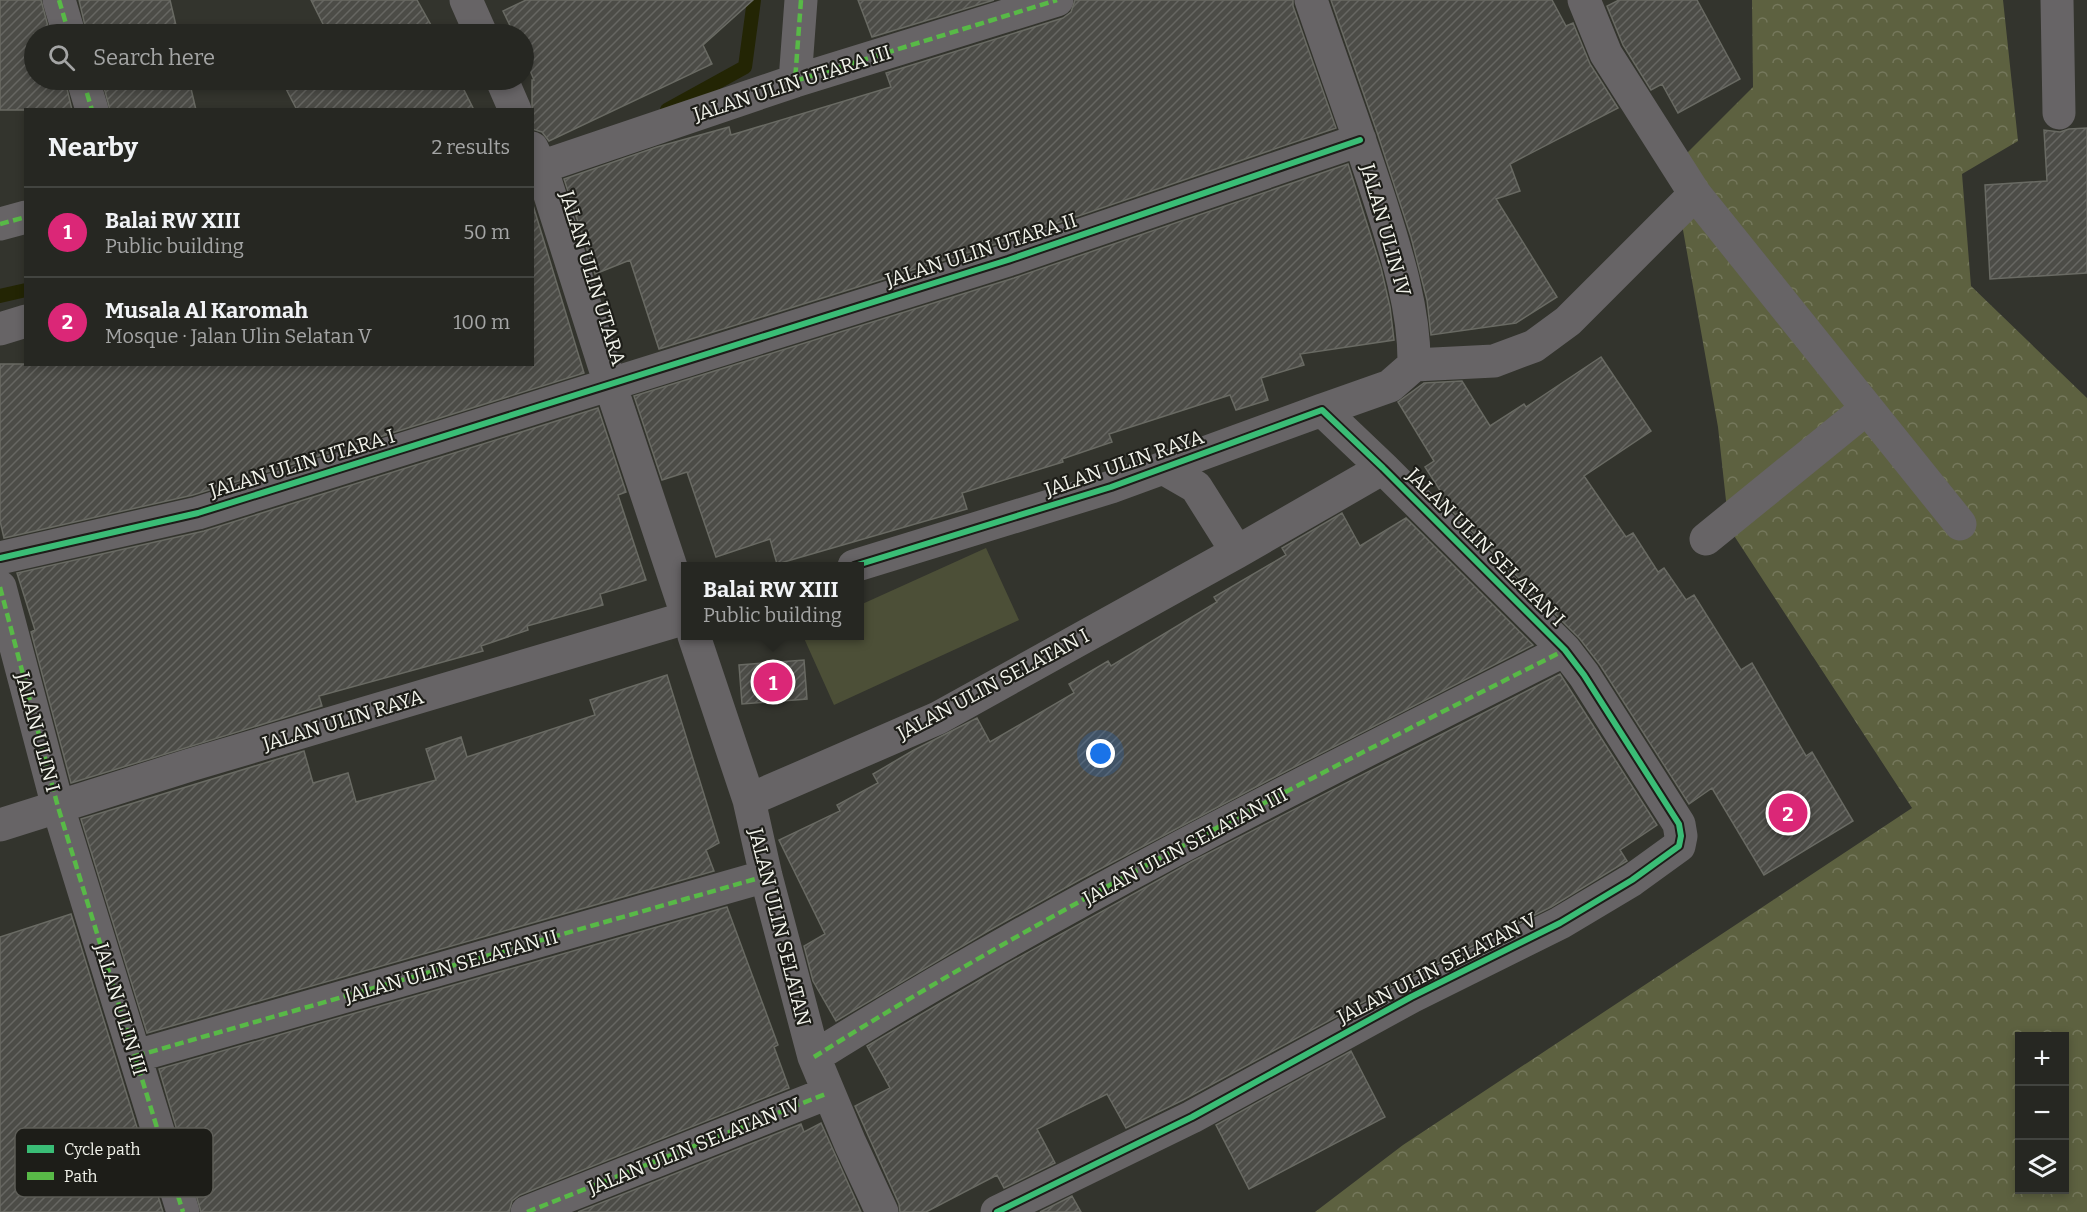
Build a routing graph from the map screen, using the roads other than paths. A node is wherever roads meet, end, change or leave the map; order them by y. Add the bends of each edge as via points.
1 (59, 0) edge
2 (466, 0) edge
3 (801, 0) edge
4 (1057, 0) edge
5 (1311, 0) edge
6 (1584, 0) edge
7 (2057, 0) edge
8 (66, 24) edge
9 (477, 24) edge
10 (795, 81) junction
11 (86, 90) edge
12 (506, 90) edge
13 (91, 108) edge
14 (514, 108) edge
15 (2059, 113) dead end
16 (1360, 140) junction
17 (536, 160) edge
18 (1695, 194) junction
19 (24, 218) edge
20 (0, 225) edge
21 (24, 322) edge
22 (0, 329) edge
23 (1414, 365) junction
24 (610, 384) junction
25 (1866, 409) junction
26 (1322, 411) junction
27 (1163, 468) junction
28 (1383, 468) junction
29 (1960, 524) dead end
30 (1706, 539) dead end
31 (1237, 552) junction
32 (0, 558) edge
33 (864, 564) edge
34 (0, 587) edge
35 (681, 597) edge
36 (681, 619) edge
37 (695, 640) edge
38 (1565, 650) junction
39 (749, 800) junction
40 (58, 807) junction
41 (0, 825) edge
42 (766, 876) junction
43 (136, 1056) junction
44 (814, 1057) junction
45 (828, 1093) junction
46 (158, 1128) edge
47 (178, 1197) edge
48 (183, 1212) edge
49 (527, 1212) edge
50 (882, 1212) edge
51 (997, 1212) edge

1 - 8 street
2 - 9 street
3 - 10 street
4 - 10 street, JALAN ULIN UTARA III
5 - 16 street, JALAN ULIN IV
6 - 18 street via 1606,54
7 - 15 street
10 - 17 street, JALAN ULIN UTARA III
11 - 13 street
12 - 14 street
16 - 23 street, JALAN ULIN IV via 1396,251 1414,340
16 - 24 street, JALAN ULIN UTARA II via 1008,260
17 - 24 street, JALAN ULIN UTARA
18 - 23 street via 1568,321 1534,346 1494,361
18 - 25 street
19 - 20 street
21 - 22 street
23 - 26 street via 1390,386
24 - 32 street, JALAN ULIN UTARA I via 198,513
24 - 35 street, JALAN ULIN UTARA
25 - 29 street
25 - 30 street
26 - 27 street, JALAN ULIN RAYA
26 - 28 street
27 - 31 street, JALAN ULIN RAYA via 1196,488
27 - 33 street, JALAN ULIN RAYA
28 - 31 street, JALAN ULIN SELATAN I
28 - 38 street, JALAN ULIN SELATAN I
31 - 39 street, JALAN ULIN SELATAN I via 938,718
34 - 40 street, JALAN ULIN I
36 - 40 street, JALAN ULIN RAYA
37 - 39 street, JALAN ULIN SELATAN
38 - 44 street, JALAN ULIN SELATAN III via 1250,809 1025,932
38 - 51 street, JALAN ULIN SELATAN V via 1679,824 1679,846 1632,880 1560,923 1411,997 1192,1118
39 - 42 street, JALAN ULIN SELATAN
40 - 41 street, JALAN ULIN RAYA
40 - 43 street, JALAN ULIN III
42 - 43 street, JALAN ULIN SELATAN II
42 - 44 street, JALAN ULIN SELATAN
43 - 46 street, JALAN ULIN III
44 - 45 street, JALAN ULIN SELATAN
45 - 49 street, JALAN ULIN SELATAN IV
45 - 50 street, JALAN ULIN SELATAN
47 - 48 street, JALAN ULIN III

